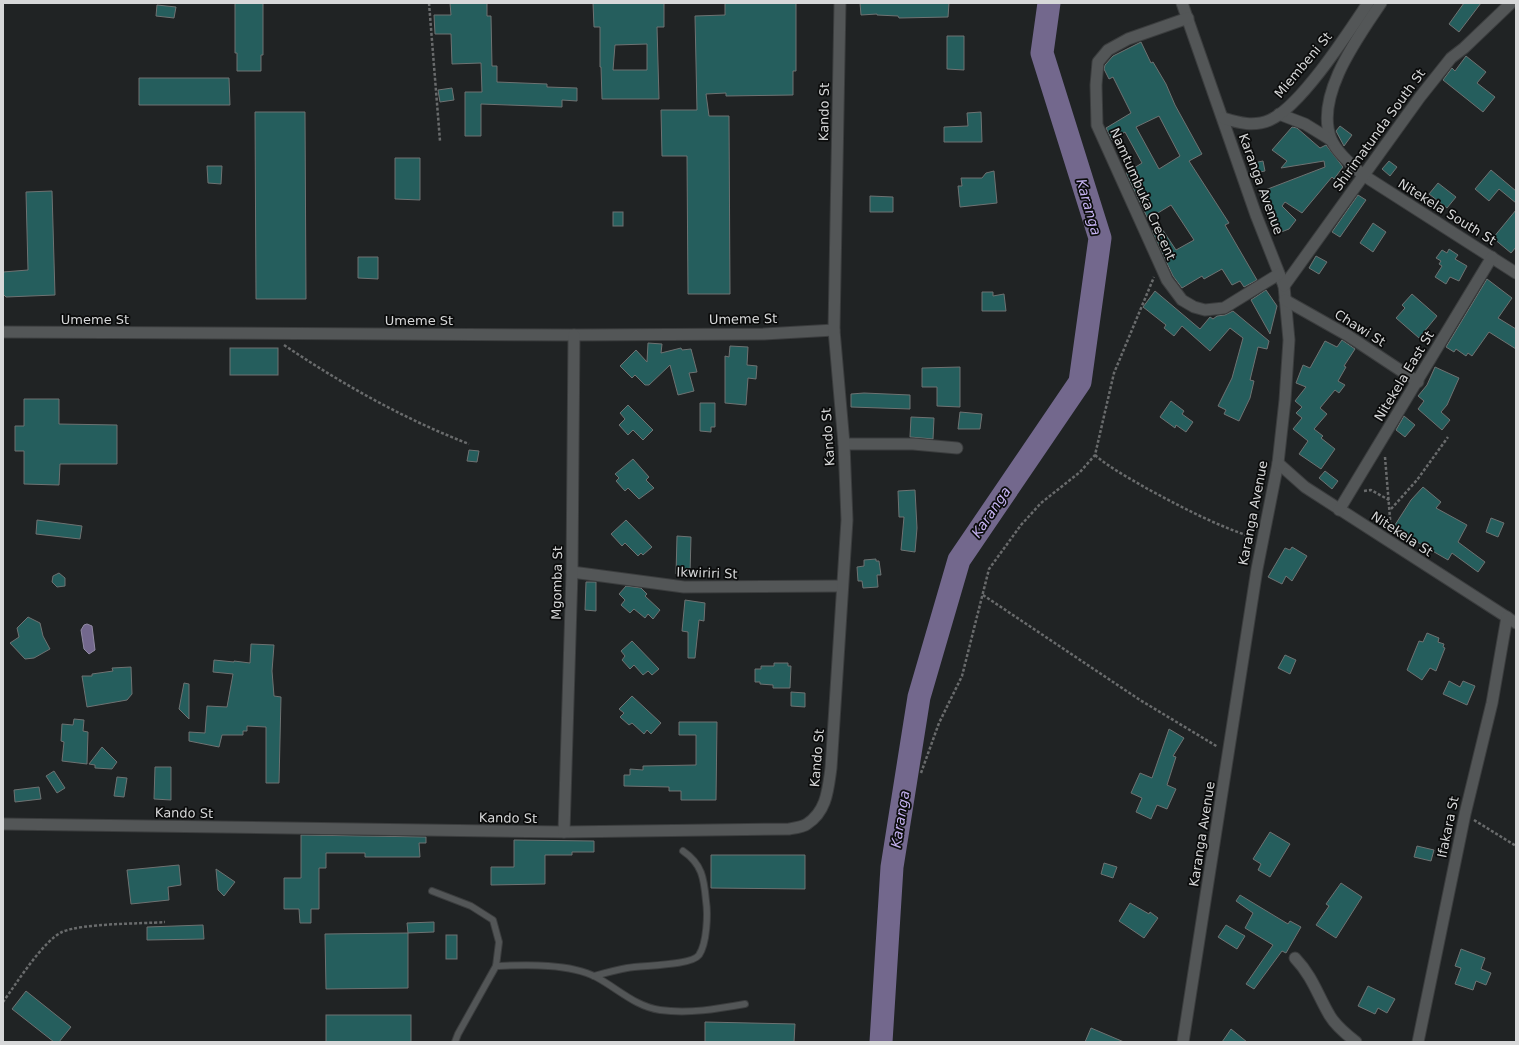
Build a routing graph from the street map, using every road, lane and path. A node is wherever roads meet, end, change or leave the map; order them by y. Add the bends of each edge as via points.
1 (429, 3) edge
2 (840, 3) edge
3 (1182, 3) edge
4 (1368, 3) edge
5 (1381, 3) edge
6 (1511, 3) edge
7 (1188, 18) junction
8 (1280, 114) junction
9 (1223, 118) junction
10 (1331, 140) junction
11 (440, 141) dead end
12 (1363, 175) junction
13 (1492, 257) junction
14 (1159, 263) junction
15 (1516, 273) edge
16 (1279, 274) junction
17 (1284, 286) junction
18 (1285, 300) junction
19 (834, 330) junction
20 (3, 332) edge
21 (267, 334) junction
22 (574, 335) junction
23 (1418, 382) junction
24 (1448, 437) dead end
25 (1383, 439) junction
26 (469, 444) dead end
27 (844, 444) junction
28 (957, 448) dead end
29 (1095, 455) junction
30 (1278, 463) junction
31 (1350, 492) junction
32 (1390, 500) junction
33 (1339, 510) junction
34 (1390, 510) junction
35 (1262, 540) junction
36 (1392, 544) junction
37 (572, 572) junction
38 (842, 586) junction
39 (983, 595) junction
40 (1511, 620) edge
41 (1229, 754) junction
42 (921, 773) dead end
43 (1464, 814) junction
44 (3, 824) edge
45 (564, 832) junction
46 (1516, 846) edge
47 (683, 851) dead end
48 (432, 891) dead end
49 (165, 922) dead end
50 (1295, 958) dead end
51 (496, 966) junction
52 (594, 976) junction
53 (3, 1002) edge
54 (745, 1004) dead end
55 (455, 1042) edge
56 (1183, 1042) edge
57 (1356, 1042) edge
58 (1418, 1042) edge

1 - 11 path
2 - 19 street, Kando St
3 - 7 street, Karanga Avenue
4 - 8 street, Miembeni St via 1335,52 1294,102
5 - 10 street via 1345,58 1336,78 1328,113
6 - 12 street, Shirimatunda South St via 1451,58
7 - 9 street, Karanga Avenue
7 - 14 street, Namtumbuka Crecent via 1128,39 1108,50 1098,62 1097,125
8 - 9 street, Miembeni St via 1270,120 1244,125
8 - 10 street via 1305,124
9 - 16 street, Karanga Avenue
10 - 12 street, Nitekela South St
12 - 13 street, Nitekela South St
12 - 17 street, Shirimatunda South St
13 - 15 street, Nitekela South St
13 - 23 street, Nitekela East St
14 - 16 street, Namtumbuka Crecent via 1167,280 1182,300 1205,310 1224,308
14 - 29 path via 1114,373
16 - 17 street, Karanga Avenue
17 - 18 street, Karanga Avenue
18 - 23 street, Chawi St via 1347,335
18 - 30 street, Karanga Avenue via 1289,340 1286,400
19 - 22 street, Umeme St via 764,334
19 - 27 street, Kando St
20 - 21 street, Umeme St
21 - 22 street, Umeme St
21 - 26 path via 369,398 429,429
22 - 37 street, Mgomba St
23 - 25 street, Nitekela East St
24 - 34 path via 1417,480
25 - 31 street, Nitekela East St
25 - 32 path
27 - 28 street via 913,444
27 - 38 street, Kando St via 847,520
29 - 35 path via 1135,482 1180,507 1224,528
29 - 39 path via 1080,472 1041,503 1021,525 989,569
30 - 33 street, Nitekela St via 1305,487
30 - 35 street, Karanga Avenue
31 - 32 path via 1371,490
31 - 33 street, Nitekela East St
32 - 34 path
33 - 36 street, Nitekela St
34 - 36 path
35 - 41 street, Karanga Avenue
36 - 40 street, Nitekela St
37 - 38 street, Ikwiriri St via 684,587
37 - 45 street, Mgomba St
38 - 45 street, Kando St via 827,797 819,812 807,825 789,829
39 - 41 path via 1140,700
39 - 42 path via 962,676 939,723
40 - 43 street, Ifakara St
41 - 56 street, Karanga Avenue
43 - 46 path
43 - 58 street, Ifakara St
44 - 45 street, Kando St
47 - 52 lane via 694,859 705,880 708,912 699,955 684,962 628,968
48 - 51 lane via 471,906 493,920 499,942
49 - 53 path via 84,927 61,932 38,953
50 - 57 street via 1307,970 1330,1016
51 - 52 lane via 539,964
51 - 55 lane
52 - 54 lane via 638,1003 659,1010 701,1012

